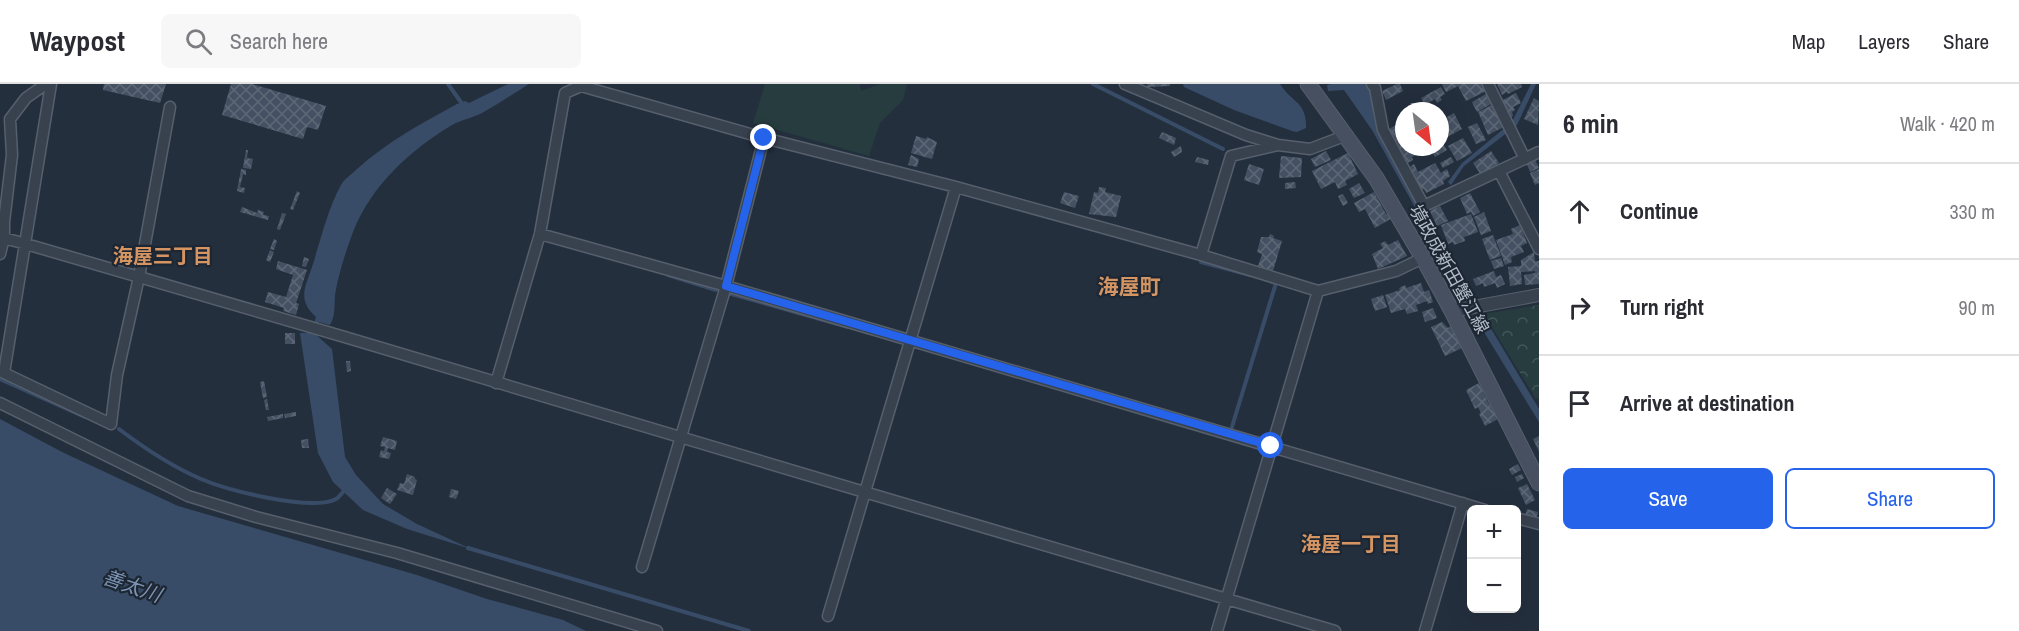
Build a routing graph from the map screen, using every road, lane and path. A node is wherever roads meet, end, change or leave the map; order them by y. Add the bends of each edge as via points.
1 (49, 84) edge
2 (1125, 84) edge
3 (1308, 84) edge
4 (1488, 84) edge
5 (1377, 85) edge
6 (170, 107) dead end
7 (1347, 135) junction
8 (764, 138) junction
9 (1278, 145) junction
10 (1539, 152) edge
11 (1525, 159) junction
12 (1499, 171) junction
13 (956, 187) junction
14 (540, 234) junction
15 (4, 238) junction
16 (26, 244) junction
17 (1539, 249) edge
18 (0, 254) edge
19 (1201, 255) junction
20 (1423, 258) junction
21 (139, 277) junction
22 (726, 286) junction
23 (1318, 291) junction
24 (1539, 295) edge
25 (1452, 311) junction
26 (910, 340) junction
27 (496, 383) junction
28 (0, 403) edge
29 (681, 437) junction
30 (1271, 446) junction
31 (1539, 483) edge
32 (865, 492) junction
33 (1463, 504) junction
34 (1467, 505) edge
35 (1521, 519) edge
36 (1539, 524) edge
37 (642, 567) dead end
38 (1227, 598) junction
39 (828, 616) dead end
40 (657, 631) edge
41 (1217, 631) edge
42 (1335, 631) edge
43 (1425, 631) edge

1 - 15 street via 26,98 10,118 12,155
1 - 16 street
2 - 9 street
3 - 7 main road, 境政成新田蟹江線
4 - 11 street
5 - 12 street via 1383,130 1424,206
6 - 21 street
7 - 9 street via 1310,149
7 - 20 main road, 境政成新田蟹江線
8 - 13 street
8 - 14 street via 581,86 565,93
8 - 22 street
9 - 19 street via 1231,156
10 - 11 street
11 - 12 street
12 - 17 street
13 - 19 street
13 - 26 street
14 - 22 street
14 - 27 street
15 - 16 street
15 - 18 street
16 - 21 street
16 - 21 street via 4,373 111,424 117,375
19 - 23 street
20 - 23 street via 1396,271
20 - 25 main road, 境政成新田蟹江線
21 - 27 street
22 - 26 street
22 - 29 street
23 - 30 street
24 - 25 street
25 - 31 main road, 境政成新田蟹江線
26 - 30 street
26 - 32 street
27 - 29 street
28 - 40 street via 188,496 397,553
29 - 32 street
29 - 37 street
30 - 33 street
30 - 38 street
32 - 38 street
32 - 39 street
33 - 34 street
33 - 43 street
35 - 36 street
38 - 41 street
38 - 42 street

